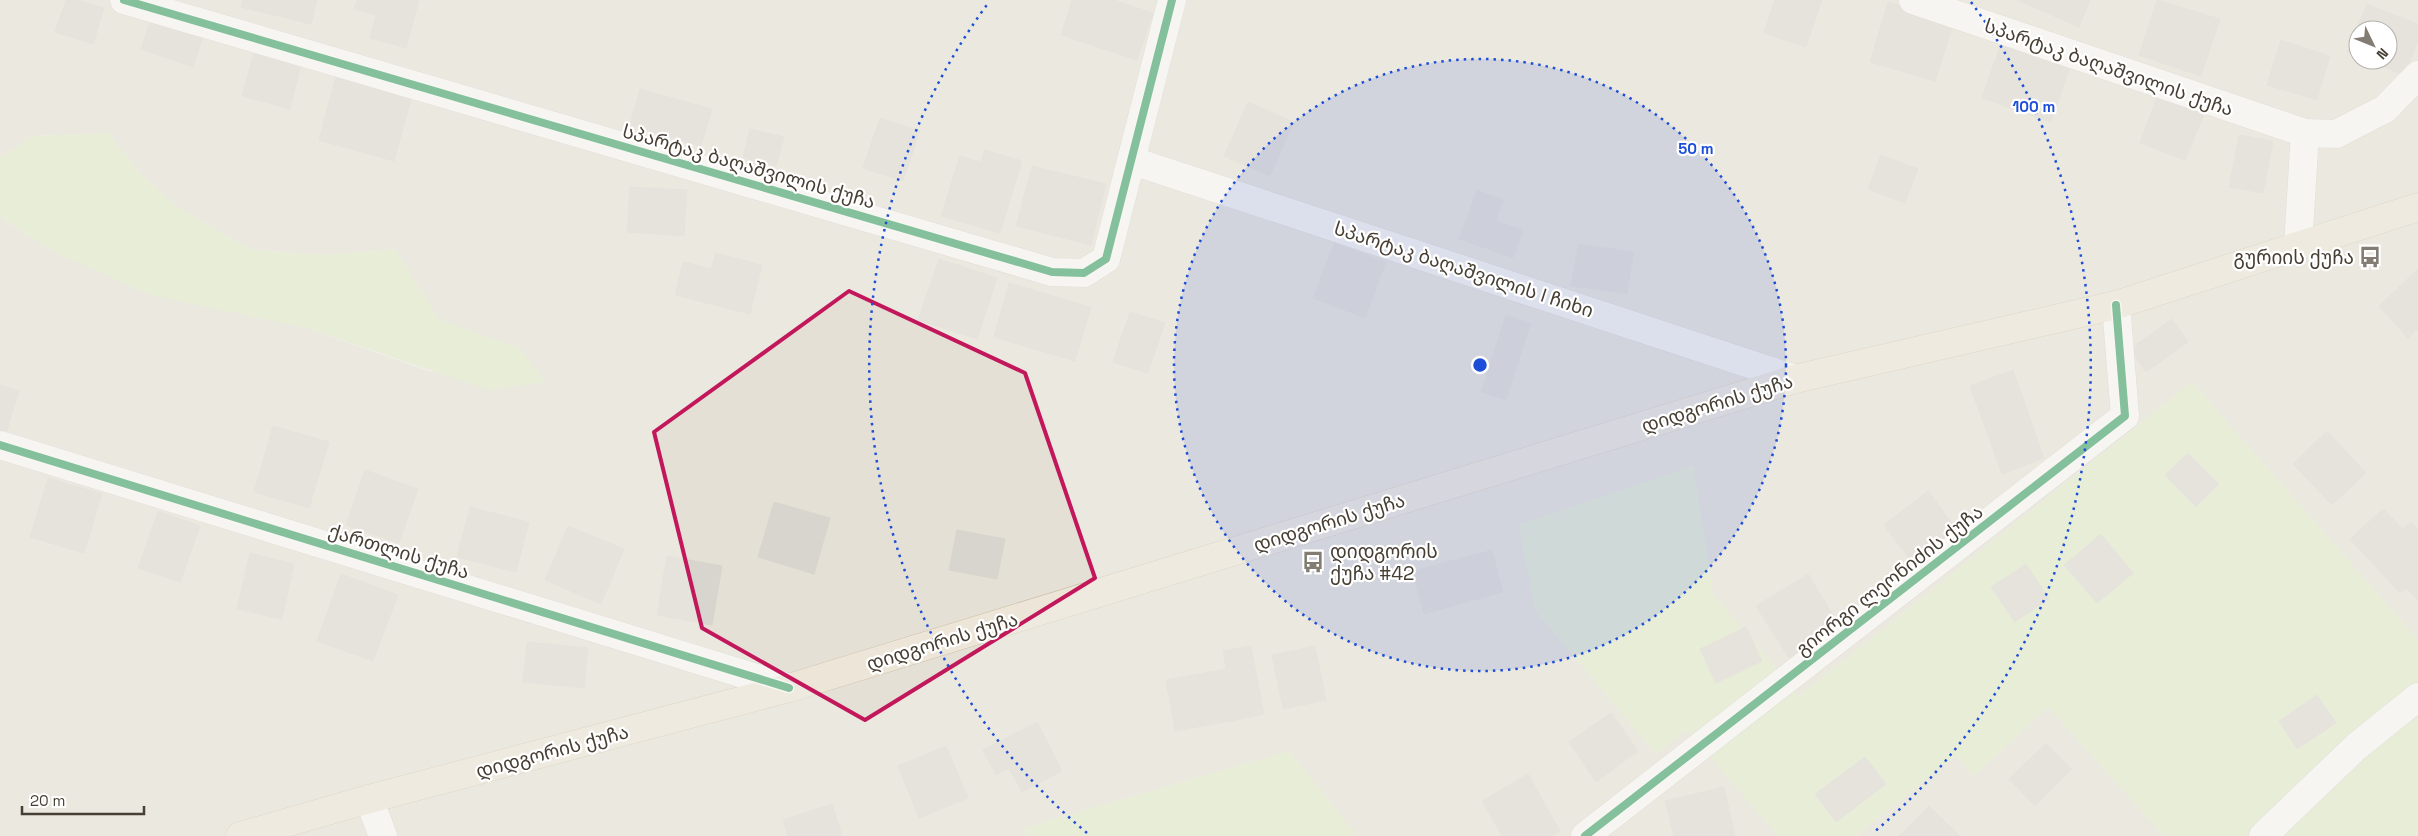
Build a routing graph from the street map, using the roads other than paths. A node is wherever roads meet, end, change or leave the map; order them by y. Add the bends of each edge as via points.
1 (124, 0) edge
2 (1172, 0) edge
3 (1913, 0) edge
4 (2418, 76) edge
5 (2305, 134) junction
6 (1133, 161) junction
7 (2418, 208) edge
8 (2298, 246) junction
9 (2116, 305) junction
10 (1795, 379) junction
11 (0, 445) edge
12 (789, 688) junction
13 (2418, 696) edge
14 (369, 799) junction
15 (240, 836) edge
16 (383, 836) edge
17 (1585, 836) edge
18 (2263, 836) edge

1 - 6 street, სპარტაკ ბაღაშვილის ქუჩა via 1052,272 1084,273 1106,259
2 - 6 street, სპარტაკ ბაღაშვილის ქუჩა
3 - 5 street, სპარტაკ ბაღაშვილის ქუჩა
4 - 5 street, სპარტაკ ბაღაშვილის ქუჩა via 2385,109 2336,134
5 - 8 street
6 - 10 street, სპარტაკ ბაღაშვილის I ჩიხი
7 - 8 highway, დიდგორის ქუჩა
8 - 9 highway, დიდგორის ქუჩა
9 - 10 highway, დიდგორის ქუჩა
9 - 17 street, გიორგი ლეონიძის ქუჩა via 2125,416
10 - 12 highway, დიდგორის ქუჩა
11 - 12 street, ქართლის ქუჩა
12 - 14 highway, დიდგორის ქუჩა
13 - 18 street via 2356,747
14 - 15 highway, დიდგორის ქუჩა
14 - 16 street

